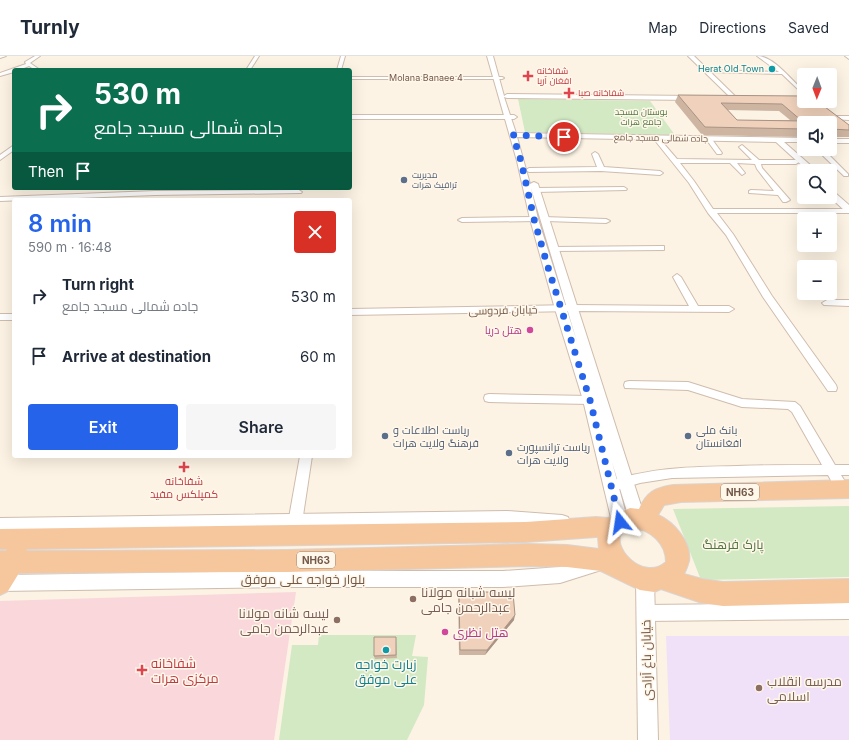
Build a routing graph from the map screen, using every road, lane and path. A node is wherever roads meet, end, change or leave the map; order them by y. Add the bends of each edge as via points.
1 (4, 56) edge
2 (38, 56) edge
3 (256, 56) edge
4 (343, 56) edge
5 (490, 56) edge
6 (495, 56) edge
7 (691, 56) edge
8 (759, 56) edge
9 (0, 57) edge
10 (29, 65) junction
11 (20, 68) edge
12 (34, 68) edge
13 (249, 68) edge
14 (340, 68) edge
15 (12, 71) edge
16 (706, 71) junction
17 (782, 72) junction
18 (0, 75) edge
19 (352, 78) edge
20 (499, 78) junction
21 (797, 86) edge
22 (507, 96) junction
23 (702, 98) edge
24 (726, 98) edge
25 (734, 98) junction
26 (741, 98) edge
27 (352, 117) edge
28 (510, 117) junction
29 (849, 118) edge
30 (838, 120) edge
31 (516, 136) junction
32 (656, 138) junction
33 (709, 139) junction
34 (774, 140) junction
35 (797, 140) edge
36 (837, 140) edge
37 (849, 141) edge
38 (7, 146) dead end
39 (12, 147) edge
40 (742, 147) dead end
41 (12, 149) edge
42 (720, 153) dead end
43 (595, 154) dead end
44 (826, 156) edge
45 (0, 158) edge
46 (675, 161) junction
47 (731, 161) junction
48 (758, 162) junction
49 (796, 162) joint
50 (804, 164) edge
51 (601, 169) junction
52 (529, 170) junction
53 (660, 173) dead end
54 (742, 173) dead end
55 (846, 175) dead end
56 (624, 189) dead end
57 (300, 190) edge
58 (536, 190) junction
59 (751, 192) dead end
60 (837, 192) edge
61 (780, 193) junction
62 (159, 194) edge
63 (66, 198) edge
64 (4, 199) edge
65 (786, 200) dead end
66 (837, 200) edge
67 (849, 202) edge
68 (0, 206) edge
69 (711, 211) junction
70 (849, 211) edge
71 (534, 219) junction
72 (462, 220) dead end
73 (546, 220) junction
74 (606, 221) dead end
75 (661, 248) dead end
76 (554, 249) junction
77 (677, 277) dead end
78 (827, 303) dead end
79 (849, 303) edge
80 (573, 308) junction
81 (695, 308) junction
82 (560, 309) junction
83 (729, 309) dead end
84 (352, 312) edge
85 (0, 317) edge
86 (12, 317) edge
87 (629, 384) dead end
88 (832, 388) dead end
89 (489, 398) dead end
90 (590, 400) junction
91 (306, 458) edge
92 (832, 470) junction
93 (626, 480) junction
94 (847, 483) edge
95 (610, 487) junction
96 (622, 523) junction
97 (0, 525) edge
98 (295, 528) junction
99 (26, 538) junction
100 (0, 539) edge
101 (6, 562) edge
102 (604, 562) junction
103 (645, 577) junction
104 (0, 583) edge
105 (849, 591) edge
106 (849, 611) edge
107 (645, 613) junction
108 (648, 740) edge

1 - 9 street
2 - 10 street via 27,63
3 - 13 street
4 - 14 street
5 - 20 street
6 - 20 street
7 - 16 street
8 - 17 street
10 - 11 street
10 - 12 street
15 - 18 street
16 - 17 street
16 - 25 street
17 - 21 street
19 - 20 street, Molana Banaee 4
20 - 22 street
20 - 28 street
22 - 23 street
22 - 28 street
24 - 25 street
25 - 26 street
27 - 28 street
28 - 31 street
29 - 30 street
31 - 32 street, جاده شمالی مسجد جامع
31 - 52 street
31 - 71 street
32 - 33 street, جاده شمالی مسجد جامع
32 - 46 street
33 - 34 street, جاده شمالی مسجد جامع
33 - 42 street
34 - 35 street, جاده شمالی مسجد جامع
34 - 49 street
34 - 50 street
36 - 37 street
38 - 39 street
40 - 48 street
41 - 45 street
43 - 51 street
44 - 55 street
46 - 47 street
46 - 69 street
47 - 48 street
47 - 54 street
48 - 49 street
48 - 61 street via 759,168
51 - 52 street
51 - 53 street
52 - 58 street
56 - 58 street
57 - 62 street
58 - 73 street
59 - 61 street
60 - 67 street
61 - 65 street
62 - 63 street
64 - 68 street
66 - 70 street
69 - 70 street
69 - 88 street
71 - 72 street
71 - 82 street
73 - 74 street
73 - 76 street
75 - 76 street
76 - 80 street
77 - 81 street
78 - 79 street
80 - 81 street, خیابان فردوسی
80 - 82 street, خیابان فردوسی
80 - 93 street
81 - 83 street, خیابان فردوسی
82 - 84 street, خیابان فردوسی
82 - 90 street
85 - 86 street
87 - 92 street via 688,386 742,403 791,405 796,409
89 - 90 street
90 - 95 street
91 - 98 street
92 - 93 street via 701,471 657,474
92 - 94 street
92 - 94 street
93 - 95 street
93 - 96 street
94 - 96 highway, NH63 via 662,495
95 - 96 street
96 - 98 highway, NH63 via 526,532
96 - 103 highway, NH63 via 609,534 610,550 620,566
96 - 103 highway via 662,529 672,540 677,552 675,568 670,574
97 - 98 street
98 - 99 highway, NH63
99 - 100 highway, NH63
99 - 101 highway
101 - 102 highway, NH63 via 287,561 528,555 567,556
101 - 104 highway
102 - 103 highway, NH63
102 - 104 street, بلوار خواجه علی موفق via 560,576 503,578
103 - 105 highway, NH63 via 723,594
103 - 107 street, خیابان باغ آزادی
106 - 107 street
107 - 108 street, خیابان باغ آزادی

